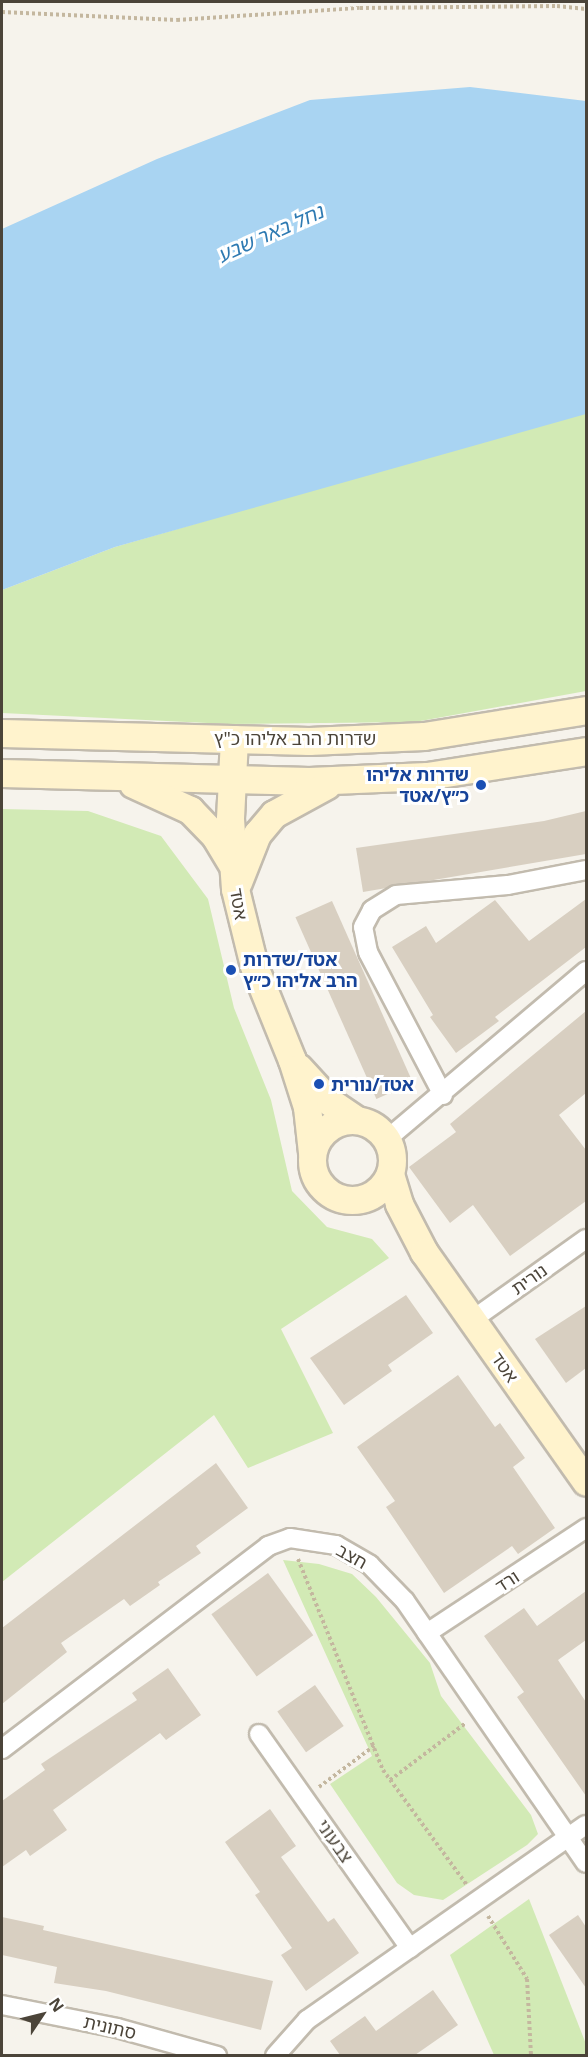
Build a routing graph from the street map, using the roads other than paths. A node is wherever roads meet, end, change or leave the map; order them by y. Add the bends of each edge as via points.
1 (586, 710) edge
2 (2, 733) edge
3 (234, 739) junction
4 (586, 751) edge
5 (2, 773) edge
6 (113, 776) junction
7 (233, 779) junction
8 (338, 780) junction
9 (586, 870) edge
10 (234, 878) junction
11 (586, 971) edge
12 (292, 1060) junction
13 (443, 1095) junction
14 (357, 1120) junction
15 (386, 1140) junction
16 (312, 1152) junction
17 (390, 1174) junction
18 (351, 1201) junction
19 (586, 1239) edge
20 (424, 1252) junction
21 (472, 1320) junction
22 (586, 1482) edge
23 (586, 1528) edge
24 (427, 1633) junction
25 (259, 1734) dead end
26 (2, 1749) edge
27 (586, 1825) edge
28 (569, 1837) junction
29 (586, 1863) edge
30 (410, 1948) junction
31 (2, 2005) edge
32 (217, 2055) edge
33 (275, 2055) edge

1 - 3 street, שדרות הרב אליהו כ"ץ via 424,736 309,741
2 - 3 street, שדרות הרב אליהו כ"ץ
3 - 7 street, אטד
4 - 8 street via 427,776
5 - 6 street
6 - 7 street
6 - 10 street via 190,810 215,836
7 - 8 street
7 - 10 street, אטד via 230,819
8 - 10 street via 296,798 274,814 257,834
9 - 13 street via 508,885 396,895 372,910 363,927 368,952
10 - 12 street, אטד via 254,966
11 - 13 street
12 - 14 street, אטד via 330,1102
12 - 16 street, אטד via 307,1107
13 - 15 street
14 - 15 street via 379,1130
14 - 16 street via 343,1120 326,1129
15 - 17 street via 392,1163
16 - 18 street via 312,1171 322,1188 338,1199
17 - 18 street via 374,1194
17 - 20 street, אטד via 399,1204
18 - 20 street, אטד via 387,1216
19 - 21 street, נורית
20 - 21 street, אטד
21 - 22 street, אטד
23 - 24 street, ורד
24 - 26 street, חצב via 405,1601 370,1565 336,1545 290,1538 267,1546 234,1568
24 - 28 street, חצב
25 - 30 street, צבעוני
27 - 28 street
28 - 29 street, חצב
28 - 30 street
30 - 33 street via 307,2020
31 - 32 street, סתונית via 117,2028

